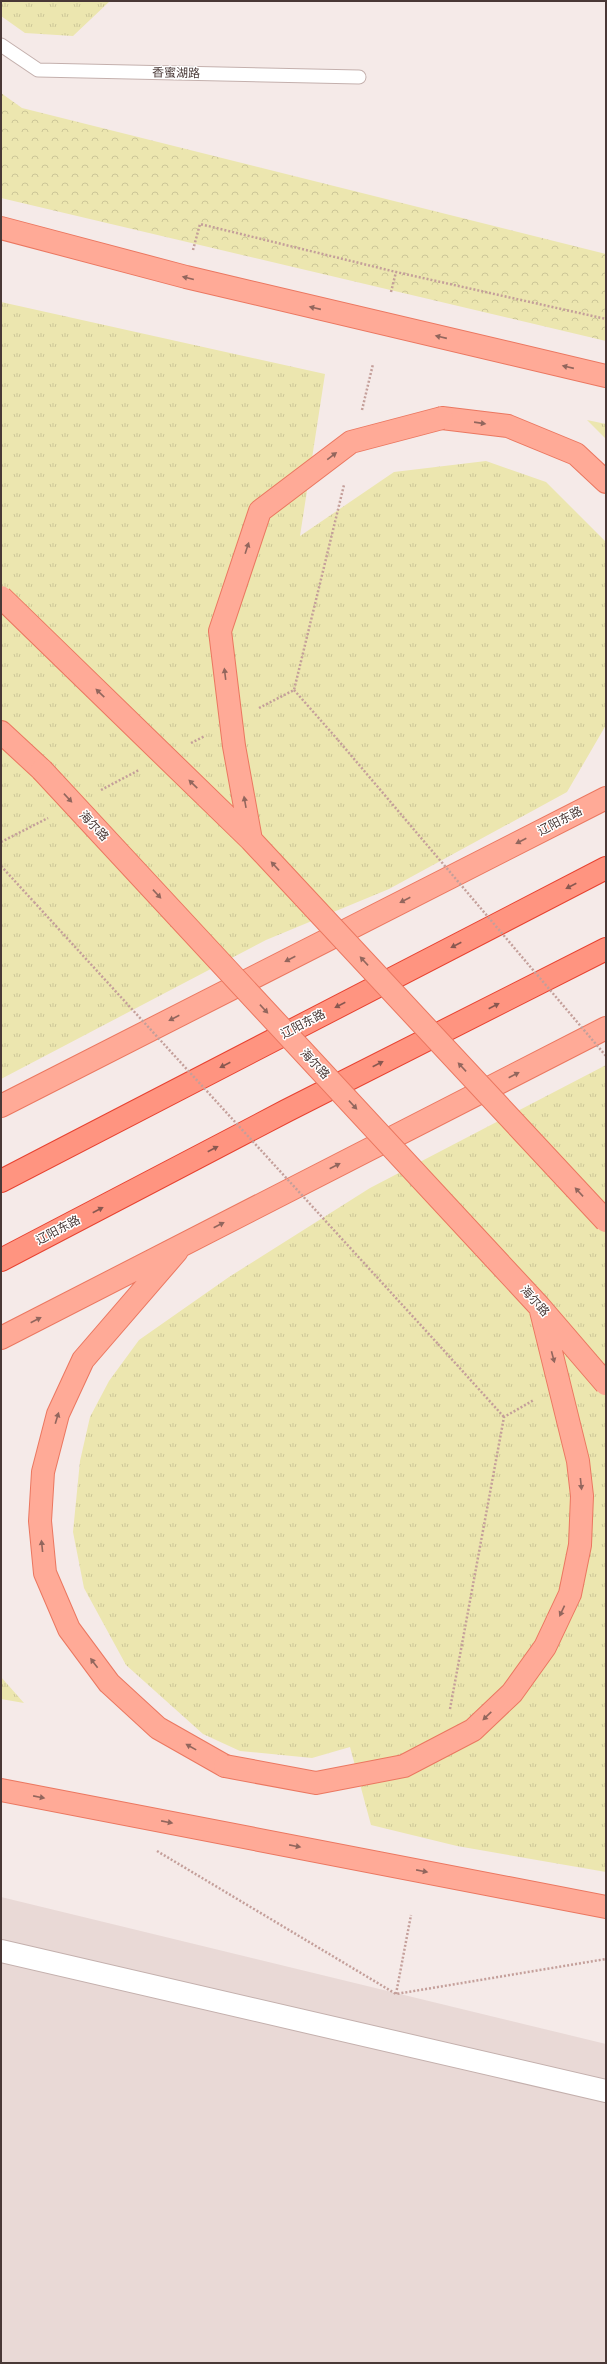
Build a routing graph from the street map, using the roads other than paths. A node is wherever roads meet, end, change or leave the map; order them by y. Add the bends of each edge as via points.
1 (1, 44) edge
2 (359, 77) dead end
3 (1, 228) edge
4 (606, 376) edge
5 (606, 482) edge
6 (1, 597) edge
7 (1, 732) edge
8 (1, 751) edge
9 (42, 770) junction
10 (606, 781) edge
11 (597, 803) edge
12 (251, 840) junction
13 (606, 868) edge
14 (606, 949) edge
15 (606, 1028) edge
16 (1, 1106) edge
17 (1, 1181) edge
18 (606, 1221) edge
19 (185, 1242) junction
20 (1, 1260) edge
21 (539, 1306) junction
22 (1, 1338) edge
23 (606, 1384) edge
24 (1, 1790) edge
25 (606, 1907) edge
26 (1, 1952) edge
27 (606, 2091) edge

1 - 2 lane, 香蜜湖路 via 38,70
4 -> 3 main road via 186,277
12 -> 5 main road, bridge via 234,746 220,631 260,511 350,442 442,418 508,426 576,454
12 -> 6 main road, bridge
7 - 9 main road, 海尔路
8 - 9 main road
9 -> 21 main road, 海尔路, bridge
10 - 11 main road
11 -> 16 main road, 辽阳东路
18 -> 12 main road, bridge
13 -> 17 highway, 辽阳东路
20 -> 14 highway, 辽阳东路 via 292,1108
19 -> 15 main road
21 -> 19 main road, bridge via 578,1461 582,1496 580,1545 570,1594 545,1647 512,1693 473,1730 404,1766 316,1783 225,1766 158,1728 105,1677 69,1629 45,1573 40,1521 43,1472 56,1421 83,1360
22 -> 19 main road
21 - 23 main road, 海尔路, bridge
24 -> 25 main road
26 - 27 street

